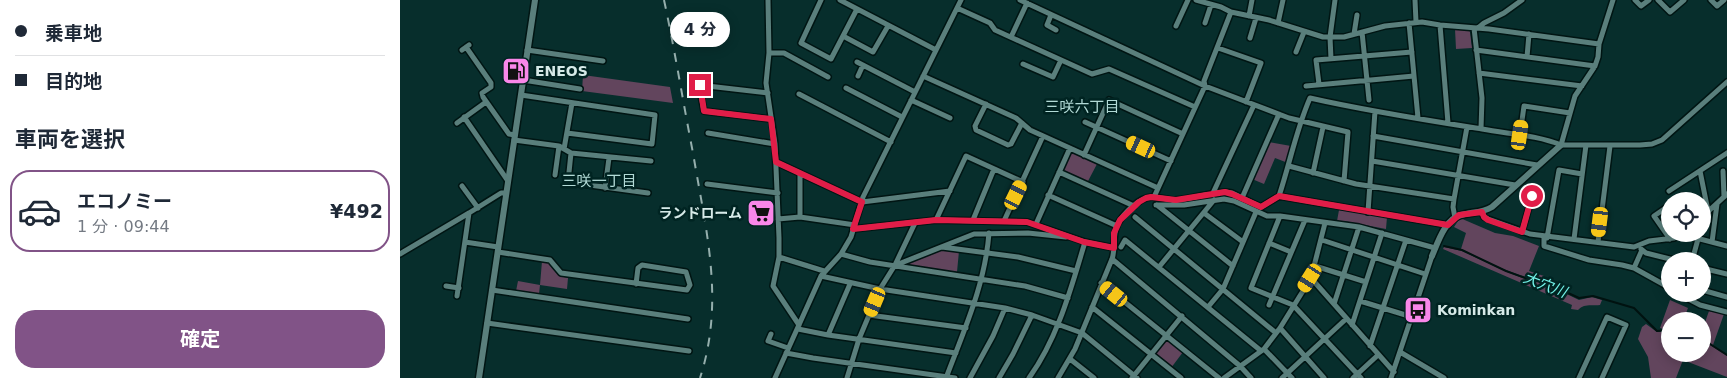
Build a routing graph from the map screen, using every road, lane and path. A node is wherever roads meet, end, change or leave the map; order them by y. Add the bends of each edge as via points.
1 (535, 0) edge
2 (768, 0) edge
3 (821, 0) edge
4 (840, 0) edge
5 (961, 0) edge
6 (1020, 0) edge
7 (1188, 0) edge
8 (1221, 0) edge
9 (1252, 0) edge
10 (1283, 0) edge
11 (1335, 0) edge
12 (1415, 0) edge
13 (1522, 0) edge
14 (1613, 0) edge
15 (1635, 0) edge
16 (1648, 0) edge
17 (1658, 0) edge
18 (1684, 0) edge
19 (1711, 0) edge
20 (1724, 0) edge
21 (1200, 1) edge
22 (1027, 3) junction
23 (1212, 5) junction
24 (1221, 7) junction
25 (957, 8) junction
26 (858, 9) junction
27 (1231, 12) junction
28 (1051, 15) junction
29 (1357, 15) dead end
30 (1249, 16) junction
31 (1256, 18) junction
32 (1416, 22) junction
33 (1205, 23) dead end
34 (1278, 23) junction
35 (1409, 23) junction
36 (1440, 25) junction
37 (888, 26) junction
38 (1176, 26) dead end
39 (1476, 28) junction
40 (1056, 30) dead end
41 (1304, 32) junction
42 (1362, 32) junction
43 (1354, 34) junction
44 (1529, 34) junction
45 (844, 36) junction
46 (1011, 38) junction
47 (1250, 38) dead end
48 (1330, 38) junction
49 (1599, 44) junction
50 (466, 47) dead end
51 (1218, 48) junction
52 (527, 50) junction
53 (936, 50) junction
54 (1476, 50) junction
55 (1296, 52) dead end
56 (1412, 52) junction
57 (769, 53) junction
58 (1364, 56) junction
59 (1526, 57) junction
60 (1331, 59) junction
61 (1061, 60) junction
62 (604, 61) dead end
63 (857, 62) dead end
64 (1023, 64) dead end
65 (863, 66) junction
66 (1595, 66) junction
67 (1479, 73) junction
68 (858, 76) dead end
69 (924, 76) junction
70 (1414, 76) junction
71 (828, 77) dead end
72 (523, 80) junction
73 (1367, 80) junction
74 (1727, 82) edge
75 (1319, 84) junction
76 (1205, 86) junction
77 (1306, 86) dead end
78 (1582, 86) junction
79 (846, 88) dead end
80 (580, 89) dead end
81 (914, 92) junction
82 (768, 93) junction
83 (799, 94) dead end
84 (521, 95) junction
85 (911, 100) junction
86 (1369, 100) dead end
87 (486, 102) junction
88 (1246, 102) junction
89 (572, 103) junction
90 (986, 104) junction
91 (1254, 105) junction
92 (1195, 107) junction
93 (1375, 111) junction
94 (1570, 113) junction
95 (1279, 114) junction
96 (464, 117) junction
97 (902, 117) junction
98 (950, 118) dead end
99 (1418, 118) junction
100 (771, 119) junction
101 (1300, 121) junction
102 (1085, 122) dead end
103 (457, 123) dead end
104 (1022, 123) junction
105 (1448, 123) junction
106 (1097, 127) junction
107 (1323, 127) junction
108 (1467, 127) junction
109 (1481, 129) junction
110 (567, 133) junction
111 (708, 134) dead end
112 (1183, 134) junction
113 (1520, 135) junction
114 (1043, 136) junction
115 (1373, 136) junction
116 (514, 138) junction
117 (891, 142) junction
118 (775, 144) junction
119 (1561, 145) junction
120 (1586, 146) junction
121 (1610, 146) junction
122 (562, 148) junction
123 (1070, 148) junction
124 (1463, 152) junction
125 (571, 153) junction
126 (1727, 153) edge
127 (1084, 155) junction
128 (610, 158) junction
129 (651, 161) dead end
130 (1171, 161) junction
131 (1372, 161) junction
132 (776, 162) junction
133 (1537, 165) junction
134 (1289, 166) junction
135 (994, 169) junction
136 (1700, 171) junction
137 (1723, 171) dead end
138 (800, 172) junction
139 (1059, 172) junction
140 (1313, 173) junction
141 (1582, 174) junction
142 (555, 175) dead end
143 (1458, 176) junction
144 (508, 181) junction
145 (1344, 181) junction
146 (1023, 182) junction
147 (706, 184) dead end
148 (1515, 185) junction
149 (462, 186) dead end
150 (1370, 186) junction
151 (605, 188) junction
152 (1158, 188) junction
153 (950, 191) junction
154 (1669, 191) dead end
155 (1704, 192) edge
156 (506, 193) junction
157 (778, 193) junction
158 (1214, 193) junction
159 (648, 194) dead end
160 (1048, 195) junction
161 (1725, 195) edge
162 (1279, 196) junction
163 (1532, 196) dead end
164 (1154, 197) junction
165 (1242, 198) junction
166 (1454, 199) junction
167 (1214, 200) junction
168 (862, 202) junction
169 (1717, 204) junction
170 (1134, 206) junction
171 (478, 208) junction
172 (1711, 209) edge
173 (1204, 212) junction
174 (1256, 212) junction
175 (1368, 212) junction
176 (1482, 212) junction
177 (1661, 212) edge
178 (469, 213) junction
179 (1135, 216) dead end
180 (1280, 216) junction
181 (800, 217) junction
182 (1455, 218) junction
183 (778, 219) junction
184 (936, 220) junction
185 (973, 220) junction
186 (1305, 220) junction
187 (1004, 221) junction
188 (914, 223) junction
189 (1037, 224) junction
190 (1325, 224) junction
191 (1448, 225) junction
192 (1117, 226) junction
193 (1661, 226) edge
194 (854, 227) junction
195 (1359, 227) junction
196 (1189, 230) junction
197 (1522, 232) junction
198 (1382, 233) junction
199 (989, 234) junction
200 (1034, 234) junction
201 (1072, 237) junction
202 (1546, 237) junction
203 (1322, 240) junction
204 (1406, 240) junction
205 (1574, 240) junction
206 (1661, 240) edge
207 (465, 242) junction
208 (1084, 242) junction
209 (1243, 242) junction
210 (1598, 242) junction
211 (1712, 242) joint
212 (1269, 243) junction
213 (1638, 244) junction
214 (1727, 246) edge
215 (939, 247) junction
216 (1118, 247) junction
217 (1175, 248) junction
218 (1435, 248) junction
219 (498, 249) junction
220 (1351, 250) junction
221 (1642, 250) junction
222 (1291, 252) junction
223 (988, 253) junction
224 (400, 254) edge
225 (841, 254) junction
226 (1432, 256) joint
227 (779, 257) junction
228 (1374, 257) junction
229 (1661, 257) edge
230 (1112, 259) junction
231 (895, 265) junction
232 (1398, 265) junction
233 (1233, 266) junction
234 (1315, 266) junction
235 (1159, 267) junction
236 (1634, 268) junction
237 (1711, 270) edge
238 (1076, 271) junction
239 (822, 273) junction
240 (1425, 274) junction
241 (1727, 274) edge
242 (1343, 275) junction
243 (982, 278) junction
244 (1310, 278) junction
245 (1366, 282) junction
246 (1101, 283) junction
247 (1661, 283) edge
248 (636, 284) junction
249 (850, 284) junction
250 (446, 286) dead end
251 (459, 288) junction
252 (880, 289) junction
253 (1223, 289) junction
254 (492, 290) junction
255 (1711, 293) edge
256 (458, 296) dead end
257 (1272, 296) junction
258 (1727, 297) edge
259 (1068, 298) junction
260 (1360, 301) junction
261 (1695, 302) edge
262 (975, 303) junction
263 (1334, 304) junction
264 (1269, 305) dead end
265 (1293, 305) junction
266 (1092, 307) junction
267 (1208, 307) junction
268 (1005, 308) junction
269 (1383, 308) junction
270 (1727, 312) edge
271 (870, 315) junction
272 (1032, 316) junction
273 (1182, 316) junction
274 (1412, 318) junction
275 (688, 319) dead end
276 (1346, 319) junction
277 (487, 323) junction
278 (1058, 324) junction
279 (1352, 324) junction
280 (798, 327) junction
281 (966, 328) junction
282 (1278, 331) junction
283 (1082, 333) junction
284 (770, 334) dead end
285 (828, 335) junction
286 (1167, 335) junction
287 (1324, 338) junction
288 (859, 339) junction
289 (1370, 346) junction
290 (787, 350) junction
291 (1262, 350) junction
292 (689, 351) dead end
293 (1400, 352) junction
294 (956, 353) junction
295 (1151, 354) junction
296 (1378, 355) junction
297 (1305, 357) junction
298 (1070, 359) junction
299 (851, 363) junction
300 (1240, 366) junction
301 (1394, 372) junction
302 (1287, 373) junction
303 (946, 377) edge
304 (1135, 377) edge
305 (1357, 377) edge
306 (479, 378) edge
307 (777, 378) edge
308 (847, 378) edge
309 (956, 378) edge
310 (970, 378) edge
311 (999, 378) edge
312 (1029, 378) edge
313 (1058, 378) edge
314 (1094, 378) edge
315 (1181, 378) edge
316 (1219, 378) edge
317 (1224, 378) edge
318 (1251, 378) edge
319 (1282, 378) edge
320 (1292, 378) edge
321 (1324, 378) edge
322 (1391, 378) edge
323 (1444, 378) edge
324 (1579, 378) edge
325 (1602, 378) edge

1 - 52 street
2 - 57 street
3 - 45 street via 801,43 831,59
4 - 26 street
5 - 25 street
6 - 22 street
7 - 38 street
8 - 24 street
9 - 30 street
10 - 34 street
11 - 48 street
12 - 32 street
13 - 39 street
14 - 49 street
15 - 16 street via 1641,6
17 - 18 street via 1670,12
19 - 20 street via 1717,6
21 - 23 street
22 - 28 street
22 - 46 street
23 - 24 street
23 - 33 street
24 - 27 street
25 - 46 street via 990,23 995,30
25 - 53 street
26 - 37 street
26 - 45 street
27 - 30 street
27 - 51 street
28 - 40 street via 1047,25
28 - 76 street
29 - 43 street
30 - 31 street
31 - 34 street
31 - 47 street
32 - 35 street
32 - 36 street
34 - 41 street
35 - 42 street
35 - 56 street
36 - 39 street
36 - 105 street
37 - 45 street via 874,52
37 - 53 street
39 - 44 street
39 - 54 street
41 - 48 street
41 - 55 street
42 - 43 street
42 - 58 street
43 - 48 street
44 - 49 street
44 - 59 street
46 - 61 street
48 - 60 street
49 - 66 street
50 - 87 street via 491,82 491,87 482,93
51 - 76 street via 1204,81
51 - 88 street via 1261,62
52 - 62 street
52 - 72 street
53 - 69 street
54 - 59 street
54 - 67 street
56 - 58 street
56 - 70 street
57 - 71 street via 784,54
57 - 82 street
58 - 60 street
58 - 73 street
59 - 66 street
60 - 75 street via 1316,60
61 - 64 street via 1053,77
61 - 92 street via 1092,74 1109,69
63 - 65 street
65 - 68 street
65 - 81 street
66 - 78 street
67 - 78 street
67 - 109 street
69 - 81 street
69 - 90 street
70 - 73 street
70 - 99 street
72 - 80 street
72 - 84 street
73 - 75 street
73 - 86 street
74 - 121 street via 1658,143
75 - 77 street
76 - 88 street
76 - 92 street
78 - 94 street
79 - 97 street
81 - 85 street
82 - 100 street
82 - 100 street via 700,85 704,111
83 - 117 street
84 - 89 street
84 - 116 street
85 - 97 street
85 - 98 street
87 - 96 street
87 - 116 street
88 - 91 street
89 - 110 street
89 - 110 street via 655,115 652,144
90 - 104 street
90 - 104 street via 976,130 1008,145
91 - 95 street
91 - 158 street
92 - 112 street
93 - 99 street
93 - 101 street via 1310,98
93 - 115 street
94 - 113 street via 1524,106
94 - 119 street
95 - 101 street
95 - 165 street
96 - 103 street
96 - 144 street
97 - 117 street
99 - 105 street
100 - 118 street
101 - 107 street
101 - 134 street
102 - 106 street
104 - 114 street
105 - 108 street
106 - 112 street via 1110,100
106 - 127 street
106 - 130 street
107 - 140 street
107 - 145 street via 1348,132
108 - 109 street
108 - 124 street
109 - 113 street
110 - 122 street
111 - 118 street
112 - 130 street
113 - 119 street
114 - 123 street
114 - 146 street
115 - 124 street
115 - 131 street
116 - 122 street
116 - 144 street
117 - 168 street
118 - 132 street
119 - 120 street
119 - 133 street
120 - 121 street
120 - 141 street
121 - 210 street
122 - 125 street
122 - 142 street
123 - 127 street
123 - 139 street
124 - 133 street
124 - 143 street
125 - 128 street
125 - 151 street via 568,182
126 - 136 street
127 - 152 street
128 - 129 street
128 - 151 street
130 - 152 street
131 - 143 street
131 - 150 street
132 - 138 street
132 - 157 street
133 - 148 street
134 - 140 street
134 - 162 street
135 - 146 street
135 - 153 street via 966,156
135 - 185 street
136 - 154 street
136 - 155 street
137 - 161 street
138 - 168 street
138 - 181 street
139 - 160 street
139 - 170 street
140 - 145 street
141 - 202 street via 1559,170
141 - 205 street
143 - 148 street
143 - 166 street
144 - 156 street
145 - 150 street
146 - 187 street
147 - 157 street
148 - 176 street
149 - 171 street
150 - 166 street
150 - 175 street
151 - 159 street
152 - 164 street
153 - 168 street
153 - 184 street
156 - 171 street
156 - 219 street
157 - 183 street
158 - 164 street via 1176,200
158 - 165 street
160 - 189 street
160 - 192 street
161 - 169 street
162 - 165 street via 1261,207
162 - 175 street
163 - 197 street
164 - 170 street
166 - 182 street
167 - 173 street
167 - 174 street via 1229,200
167 - 196 street via 1156,205
168 - 194 street
169 - 172 street
169 - 211 street
170 - 192 street
171 - 178 street
173 - 196 street
173 - 209 street
174 - 180 street
174 - 209 street
175 - 191 street
176 - 182 street
176 - 197 street via 1488,220
177 - 193 street via 1654,216
178 - 207 street
178 - 224 street
179 - 217 street
180 - 186 street
180 - 212 street
181 - 183 street
181 - 194 street
182 - 191 street
183 - 227 street
184 - 185 street
184 - 188 street
185 - 187 street
186 - 190 street
186 - 222 street
187 - 189 street
188 - 194 street
188 - 231 street
189 - 200 street
189 - 201 street
190 - 195 street
190 - 203 street
191 - 218 street
192 - 216 street via 1114,233
194 - 225 street
195 - 198 street
195 - 220 street
196 - 217 street
196 - 233 street
197 - 202 street
198 - 204 street
198 - 228 street
199 - 200 street
199 - 215 street via 974,234
199 - 223 street
200 - 201 street
201 - 208 street
202 - 205 street
202 - 236 street via 1544,246 1589,260
203 - 220 street
203 - 234 street
204 - 218 street
204 - 232 street
205 - 210 street
206 - 213 street
207 - 219 street
207 - 251 street
208 - 216 street
208 - 238 street
209 - 233 street
210 - 213 street via 1634,247
211 - 214 street
212 - 222 street
212 - 257 street via 1251,288
213 - 221 street
215 - 223 street
215 - 231 street
216 - 230 street
216 - 235 street via 1125,240
217 - 235 street
217 - 253 street
218 - 226 street
219 - 248 street via 550,260 561,274
219 - 254 street
220 - 228 street
220 - 242 street
221 - 229 street
221 - 236 street
222 - 257 street
223 - 238 street
223 - 243 street
225 - 231 street
225 - 239 street
226 - 240 street
227 - 239 street
227 - 280 street via 773,286
228 - 232 street
228 - 245 street
230 - 246 street
230 - 273 street
231 - 243 street
231 - 252 street
232 - 240 street
232 - 269 street
233 - 253 street
234 - 242 street
234 - 244 street
235 - 267 street
236 - 247 street
237 - 241 street
238 - 259 street
239 - 249 street
239 - 280 street
240 - 274 street
242 - 245 street
242 - 263 street
243 - 259 street
243 - 262 street
244 - 263 street
244 - 265 street
245 - 260 street
246 - 266 street
246 - 286 street
248 - 248 street via 638,268 642,265 686,272 690,285 687,290
249 - 252 street
249 - 285 street
250 - 251 street
251 - 256 street
252 - 262 street
252 - 271 street
253 - 267 street
253 - 282 street
254 - 275 street
254 - 277 street
255 - 258 street
257 - 264 street
257 - 265 street
259 - 278 street
260 - 269 street
260 - 279 street
261 - 270 street
262 - 268 street
262 - 281 street
263 - 276 street
265 - 282 street
265 - 287 street
266 - 283 street
266 - 295 street
267 - 291 street
268 - 272 street
268 - 310 street
269 - 274 street
269 - 289 street
271 - 281 street
271 - 288 street
272 - 278 street
272 - 311 street
273 - 286 street
273 - 300 street
274 - 293 street
276 - 279 street
276 - 287 street
277 - 292 street
277 - 306 street
278 - 283 street
278 - 312 street
279 - 289 street
280 - 285 street
280 - 290 street
281 - 294 street
282 - 291 street
282 - 297 street
283 - 298 street
283 - 304 street
284 - 290 street via 768,341
285 - 288 street
286 - 295 street
286 - 316 street
287 - 297 street
287 - 305 street
288 - 294 street
288 - 299 street
289 - 296 street
290 - 299 street
290 - 307 street
291 - 300 street
291 - 302 street
293 - 301 street
293 - 323 street
294 - 303 street
295 - 304 street
295 - 315 street
296 - 301 street
296 - 305 street
297 - 302 street
297 - 321 street
298 - 313 street
298 - 314 street
299 - 303 street
299 - 308 street
300 - 317 street
300 - 318 street
301 - 322 street
302 - 319 street
302 - 320 street
303 - 309 street
324 - 325 street via 1607,317 1626,326

